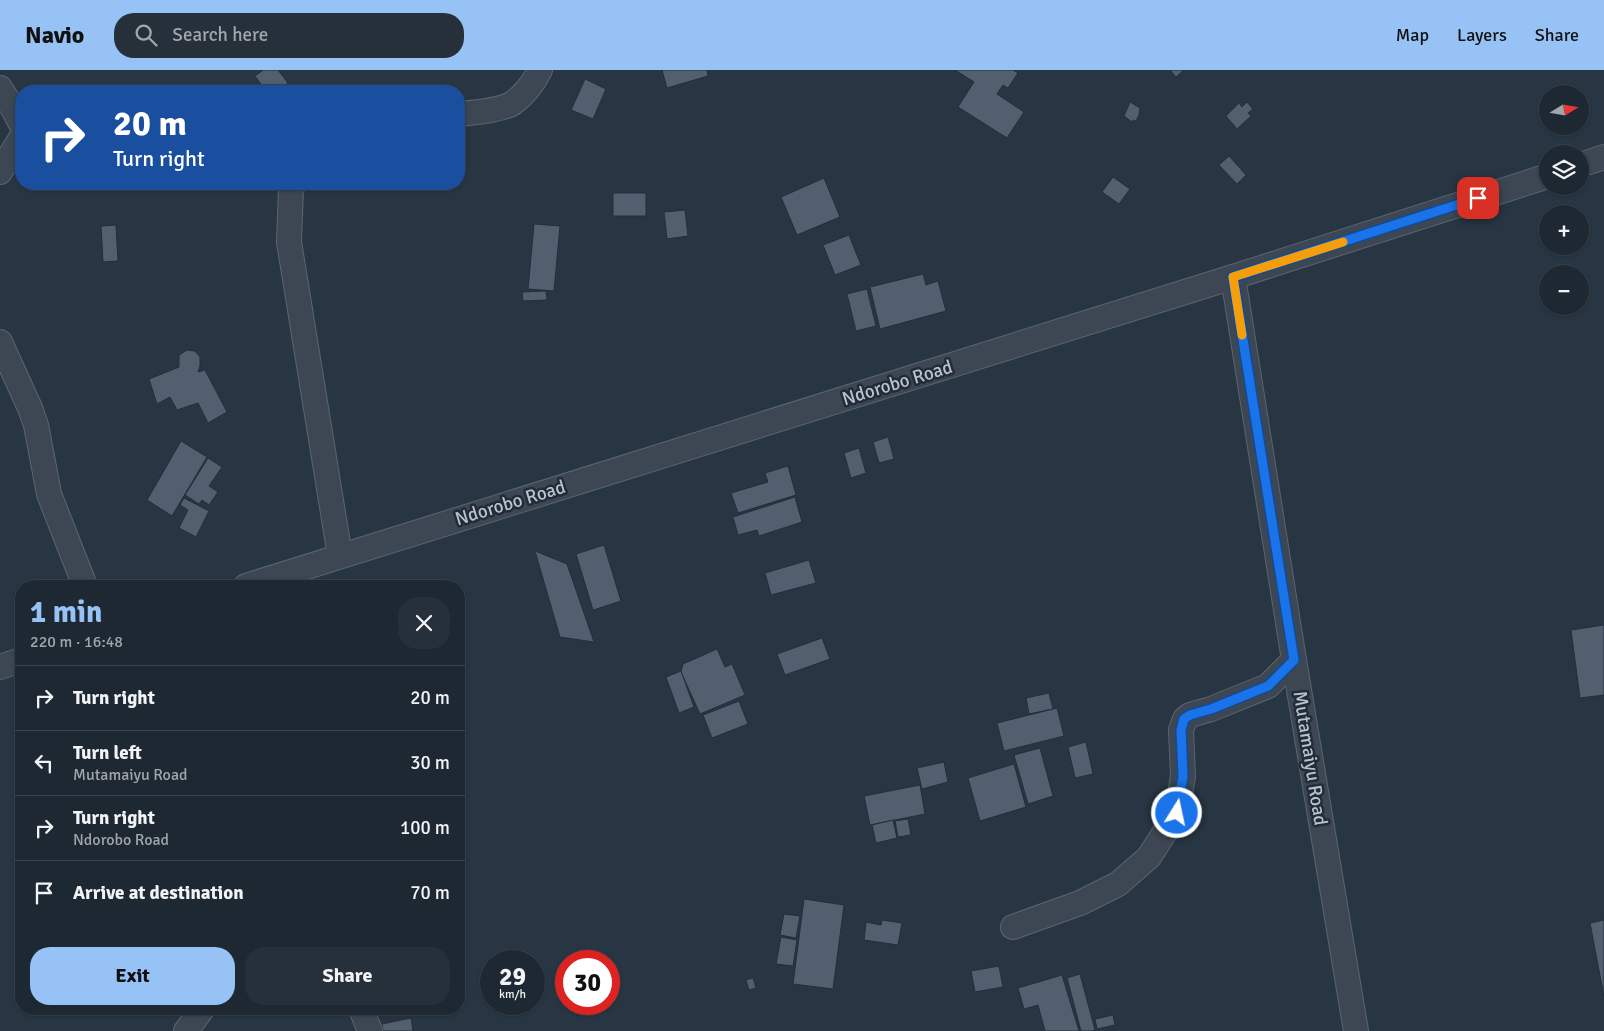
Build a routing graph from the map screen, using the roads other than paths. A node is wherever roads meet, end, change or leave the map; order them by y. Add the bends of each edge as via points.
1 (540, 70) edge
2 (0, 88) edge
3 (15, 113) edge
4 (465, 113) edge
5 (15, 148) edge
6 (1604, 157) edge
7 (1589, 162) edge
8 (0, 172) edge
9 (1539, 179) edge
10 (291, 190) edge
11 (1233, 277) junction
12 (0, 342) edge
13 (340, 556) junction
14 (83, 580) edge
15 (280, 580) edge
16 (1294, 660) junction
17 (15, 662) edge
18 (0, 667) edge
19 (1013, 927) dead end
20 (198, 1015) edge
21 (363, 1015) edge
22 (186, 1031) edge
23 (370, 1031) edge
24 (1356, 1031) edge

1 - 4 street via 512,104
2 - 3 street
5 - 8 street
6 - 7 street
9 - 11 street, Ndorobo Road
10 - 13 street via 289,242
11 - 13 street, Ndorobo Road
11 - 16 street, Mutamaiyu Road
12 - 14 street via 36,425 49,494
13 - 15 street, Ndorobo Road
16 - 19 street via 1268,686 1184,719 1181,730 1183,776 1177,813 1149,857 1118,884 1080,903
16 - 24 street, Mutamaiyu Road
17 - 18 street
20 - 22 street
21 - 23 street

